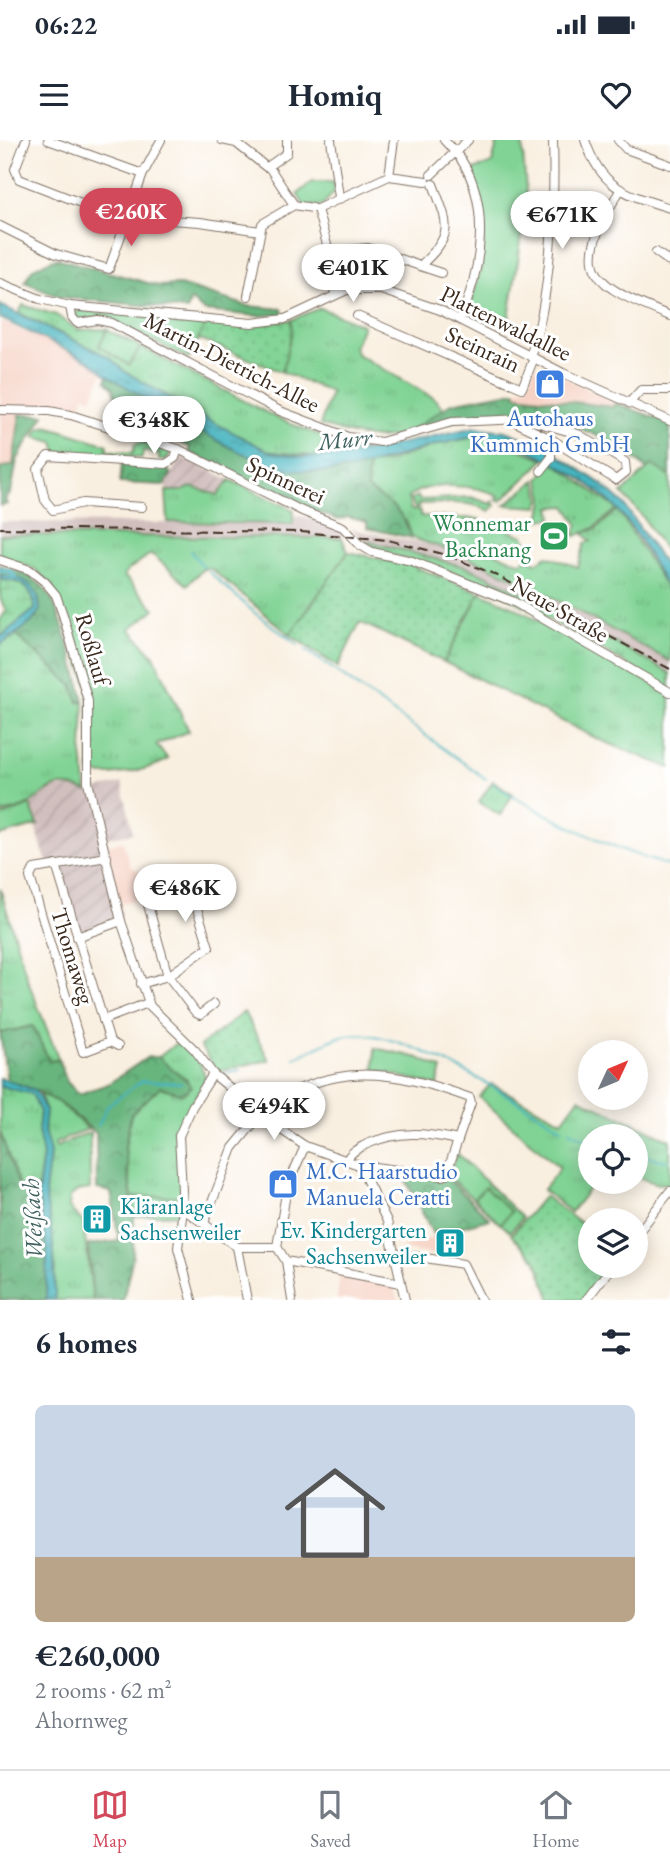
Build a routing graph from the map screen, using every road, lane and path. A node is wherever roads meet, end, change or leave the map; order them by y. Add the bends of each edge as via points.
1 (26, 140) edge
2 (48, 140) edge
3 (161, 140) edge
4 (222, 140) edge
5 (287, 140) edge
6 (331, 140) edge
7 (394, 140) edge
8 (444, 140) edge
9 (468, 140) edge
10 (553, 140) edge
11 (585, 140) edge
12 (618, 140) edge
13 (237, 142) edge
14 (455, 152) junction
15 (670, 166) edge
16 (269, 168) junction
17 (143, 174) junction
18 (389, 176) junction
19 (430, 180) junction
20 (619, 192) junction
21 (335, 199) junction
22 (294, 205) junction
23 (312, 208) dead end
24 (670, 208) edge
25 (126, 218) junction
26 (0, 226) edge
27 (260, 231) junction
28 (656, 252) dead end
29 (329, 253) junction
30 (670, 262) edge
31 (420, 266) junction
32 (442, 273) dead end
33 (0, 283) edge
34 (335, 294) junction
35 (248, 296) dead end
36 (70, 306) junction
37 (357, 316) dead end
38 (670, 316) edge
39 (460, 319) junction
40 (532, 357) junction
41 (670, 390) edge
42 (629, 403) junction
43 (0, 410) edge
44 (511, 420) junction
45 (670, 421) edge
46 (551, 442) junction
47 (178, 449) junction
48 (541, 471) dead end
49 (142, 507) dead end
50 (352, 536) joint
51 (0, 560) edge
52 (670, 692) edge
53 (107, 857) junction
54 (56, 865) junction
55 (192, 896) dead end
56 (146, 898) dead end
57 (121, 921) junction
58 (77, 937) junction
59 (168, 976) junction
60 (141, 984) junction
61 (148, 1003) junction
62 (214, 1004) dead end
63 (103, 1020) junction
64 (214, 1074) junction
65 (260, 1113) junction
66 (458, 1140) junction
67 (305, 1146) junction
68 (346, 1161) junction
69 (359, 1165) junction
70 (670, 1192) edge
71 (183, 1209) junction
72 (648, 1220) edge
73 (204, 1223) junction
74 (237, 1247) junction
75 (277, 1247) junction
76 (394, 1252) junction
77 (286, 1261) junction
78 (603, 1278) edge
79 (400, 1283) junction
80 (192, 1300) edge
81 (247, 1300) edge
82 (292, 1300) edge
83 (405, 1300) edge
84 (481, 1300) edge
85 (586, 1300) edge

1 - 25 street via 15,169 18,178
2 - 17 street
3 - 17 street
4 - 13 street
5 - 16 street via 287,153
6 - 21 street
7 - 18 street
8 - 14 street
9 - 14 street
10 - 40 street via 552,210
11 - 20 street via 593,164
12 - 15 street via 626,149
13 - 16 street
14 - 19 street
14 - 39 street via 466,168 476,203 480,242 474,281
16 - 22 street
17 - 25 street
18 - 19 street
18 - 21 street
19 - 31 street via 448,230 440,248
20 - 24 street
20 - 38 street via 597,227 594,268 598,279 617,293
21 - 29 street via 317,209
22 - 23 street
22 - 27 street via 262,224
25 - 26 street via 109,269 56,254
25 - 27 street
27 - 35 street
28 - 30 street
29 - 31 street via 368,248
29 - 34 street
31 - 32 street
33 - 36 street
34 - 36 street, Plattenwaldallee via 285,319 252,323
34 - 39 street, Plattenwaldallee via 382,290
36 - 44 street, Martin-Dietrich-Allee via 78,323 112,323 280,411 348,437 381,442 452,422
37 - 40 street, Steinrain via 522,388
39 - 40 street, Plattenwaldallee
40 - 42 street, Plattenwaldallee
41 - 42 street via 640,390
42 - 45 street, Plattenwaldallee
43 - 47 street, Spinnerei via 71,415
44 - 46 street, Martin-Dietrich-Allee
44 - 46 street, Martin-Dietrich-Allee via 535,421 591,440 625,462 626,472 615,480
46 - 48 street via 550,460
47 - 49 street via 166,464 48,456 38,469 45,499 53,510 83,503
47 - 50 street, Spinnerei via 343,527
50 - 52 street, Neue Straße via 372,552 412,561 514,603
51 - 53 street, Roßlauf via 39,576 59,603 88,701 88,782
53 - 54 street
53 - 57 street, Roßlauf
54 - 58 street
54 - 63 street, Thomaweg via 31,872 42,923 83,1052 114,1044
55 - 59 street via 208,949
56 - 59 street
57 - 58 street
57 - 60 street, Roßlauf
58 - 63 street
59 - 60 street
59 - 62 street via 200,1015
60 - 61 street, Roßlauf
61 - 63 street
61 - 64 street
64 - 65 street
64 - 71 street via 191,1107 179,1136
65 - 66 street via 317,1083 373,1072 470,1098
65 - 67 street
65 - 73 street via 233,1148
66 - 68 street via 420,1132 393,1134 354,1150
66 - 69 street via 446,1175
67 - 68 street
67 - 75 street via 287,1187
68 - 69 street
69 - 76 street via 381,1205
70 - 72 street
71 - 73 street
71 - 80 street via 178,1248
73 - 74 street
74 - 75 street
74 - 81 street
75 - 77 street
76 - 79 street
76 - 84 street via 463,1264
77 - 79 street
77 - 82 street
78 - 85 street
79 - 83 street

